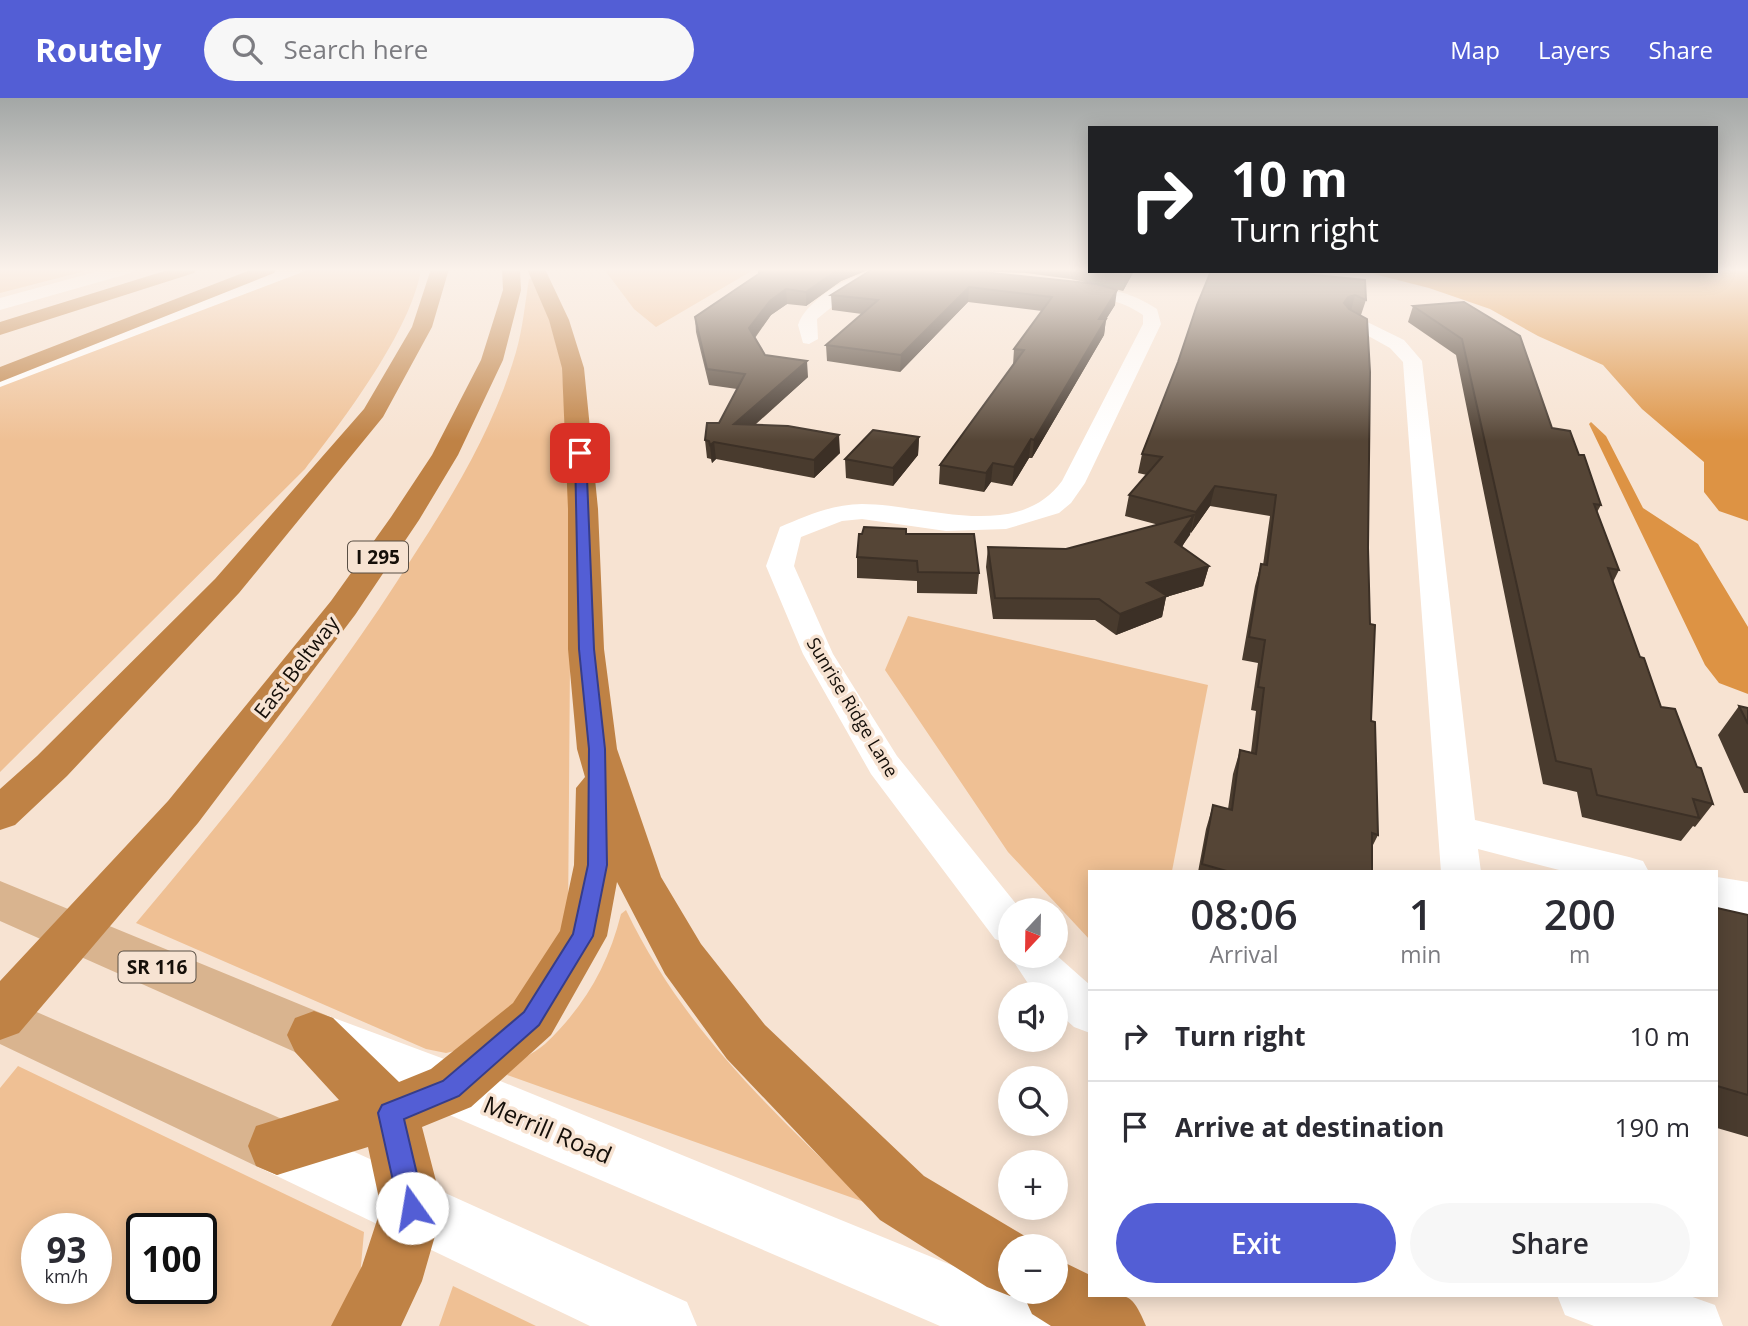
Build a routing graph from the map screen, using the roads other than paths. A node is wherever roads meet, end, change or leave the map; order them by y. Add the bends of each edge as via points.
1 (69, 326) edge
2 (127, 326) edge
3 (139, 326) edge
4 (422, 326) edge
5 (502, 326) edge
6 (561, 326) edge
7 (806, 326) edge
8 (1151, 326) edge
9 (1364, 326) edge
10 (809, 338) dead end
11 (0, 349) edge
12 (0, 378) edge
13 (597, 749) junction
14 (0, 814) edge
15 (1458, 830) junction
16 (1461, 870) edge
17 (1621, 870) edge
18 (1718, 893) edge
19 (1748, 898) edge
20 (0, 900) edge
21 (998, 912) edge
22 (1041, 968) edge
23 (1088, 1011) edge
24 (0, 1018) edge
25 (314, 1035) junction
26 (451, 1088) junction
27 (390, 1113) junction
28 (277, 1146) junction
29 (412, 1208) junction
30 (998, 1257) edge
31 (1592, 1297) edge
32 (1068, 1299) edge
33 (365, 1326) edge
34 (663, 1326) edge
35 (1019, 1326) edge
36 (1112, 1326) edge
37 (1694, 1326) edge

1 - 11 highway
2 - 12 highway
3 - 12 street
4 - 14 highway via 374,412 227,586
5 - 24 highway, East Beltway / I 295 via 492,360 445,455 343,608 183,812
6 - 13 highway via 573,368 586,649
7 - 10 street
8 - 21 street, Sunrise Ridge Lane via 1073,483 1059,502 1030,516 996,522 948,523 851,512 816,520 789,533 779,566 818,654 884,765
9 - 15 street via 1397,344 1412,361
13 - 26 highway via 597,865 583,936 532,1019
13 - 30 highway via 639,880 683,959 746,1042 902,1198
15 - 16 street
15 - 17 street
18 - 19 street
20 - 25 main road, Merrill Road / SR 116
22 - 23 street
24 - 28 main road
25 - 26 street, Merrill Road / SR 116
25 - 27 highway
26 - 27 highway
26 - 35 street, Merrill Road / SR 116
27 - 28 highway
27 - 29 highway
28 - 29 street
29 - 33 highway via 389,1281
29 - 34 street
31 - 37 street
32 - 36 highway

